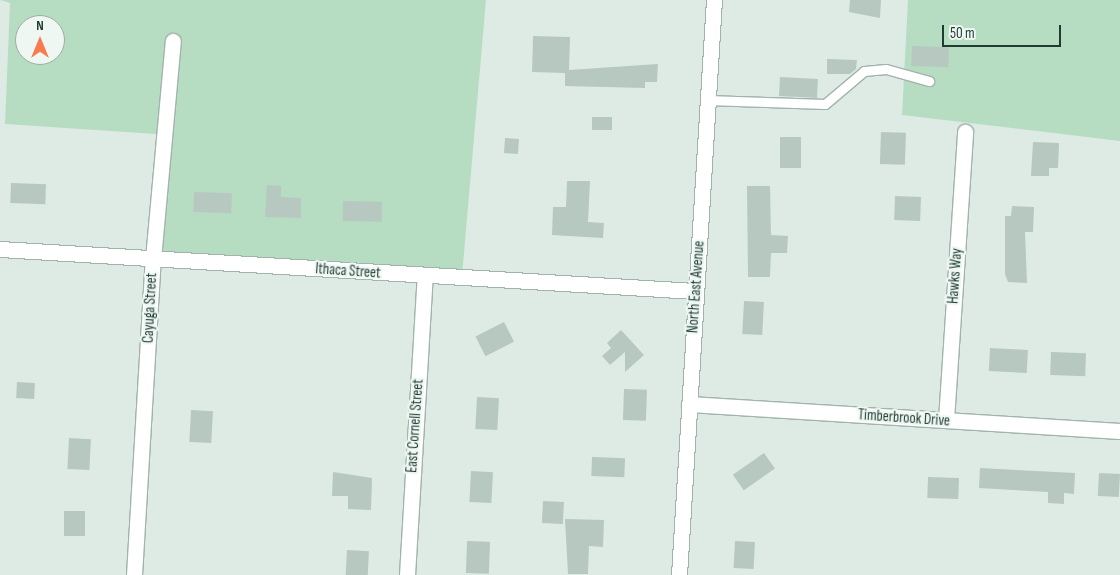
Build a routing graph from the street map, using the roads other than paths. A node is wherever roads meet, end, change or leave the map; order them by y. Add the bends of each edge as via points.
1 (714, 0) edge
2 (173, 41) dead end
3 (929, 81) dead end
4 (707, 100) junction
5 (965, 132) dead end
6 (0, 249) edge
7 (153, 259) junction
8 (425, 276) junction
9 (695, 291) junction
10 (689, 404) junction
11 (946, 420) junction
12 (1120, 431) edge
13 (134, 575) edge
14 (407, 575) edge
15 (679, 575) edge

1 - 4 street, North East Avenue
2 - 7 street, Cayuga Street
3 - 4 lane via 886,69 864,71 825,104
4 - 9 street, North East Avenue
5 - 11 street, Hawks Way
6 - 7 street, Ithaca Street
7 - 8 street, Ithaca Street
7 - 13 street, Cayuga Street
8 - 9 street, Ithaca Street
8 - 14 street, East Cornell Street
9 - 10 street, North East Avenue
10 - 11 street, Timberbrook Drive
10 - 15 street, North East Avenue
11 - 12 street, Timberbrook Drive

